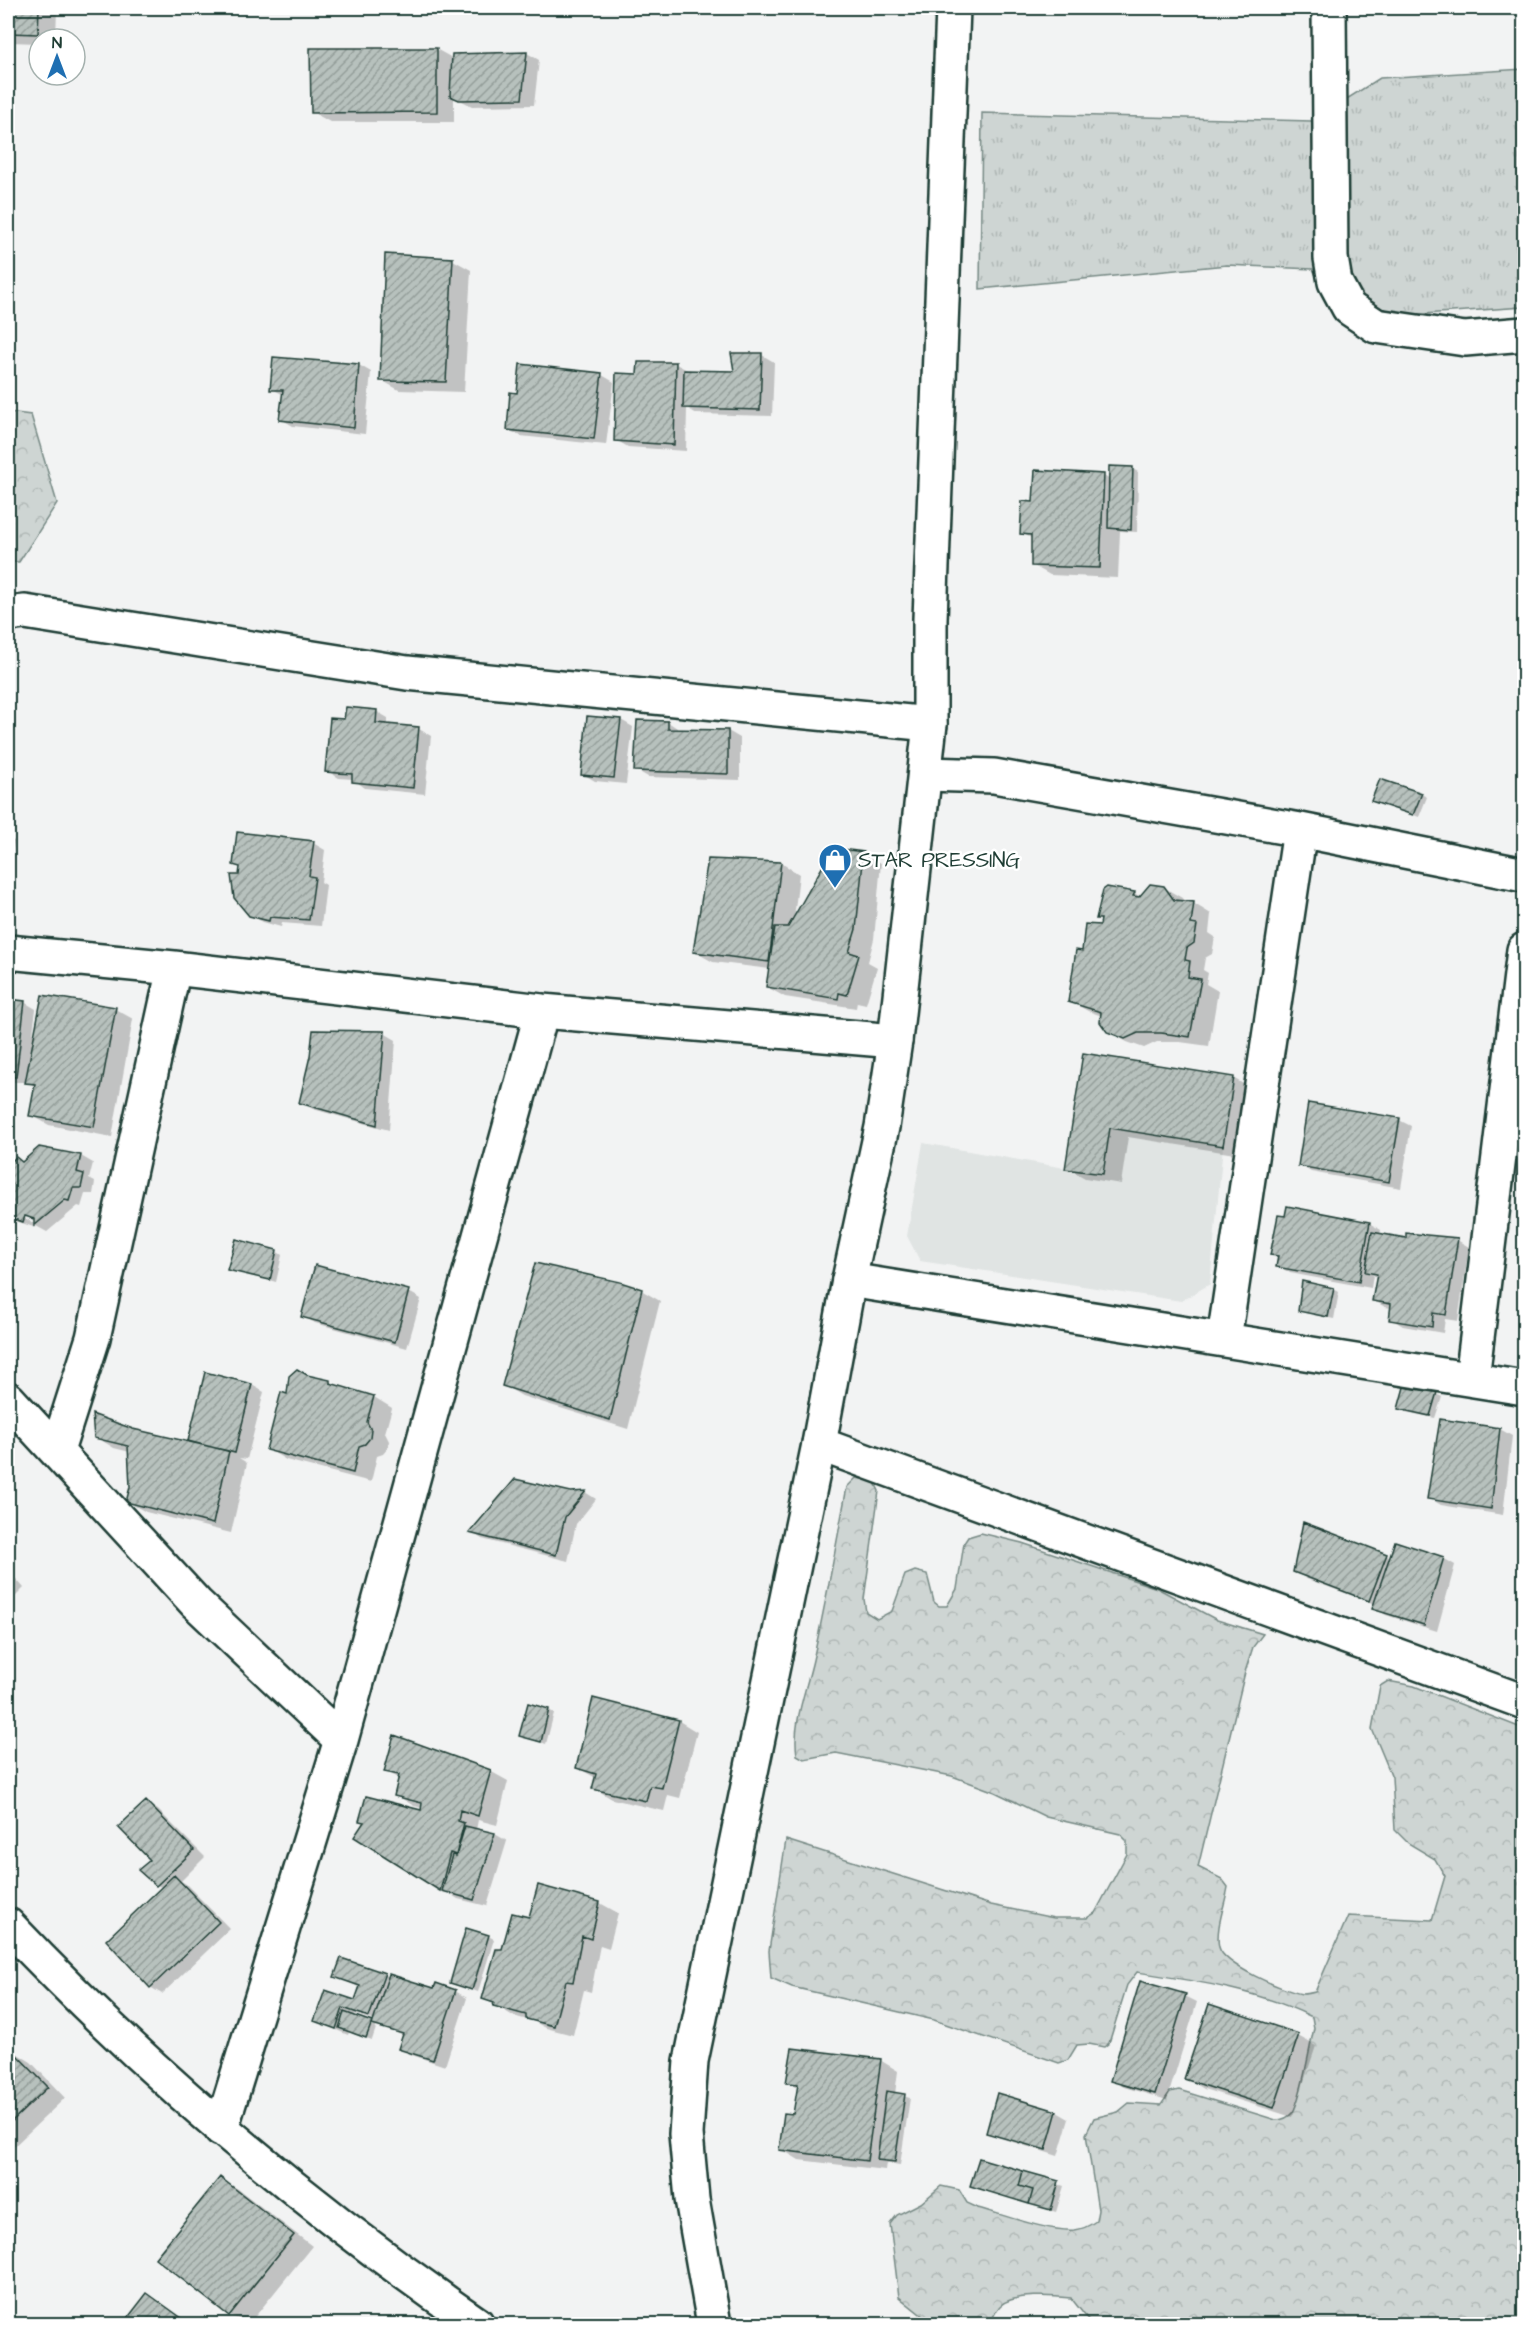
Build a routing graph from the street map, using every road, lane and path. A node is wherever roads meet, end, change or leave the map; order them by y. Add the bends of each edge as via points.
1 (953, 8) edge
2 (1329, 8) edge
3 (1524, 334) edge
4 (8, 614) edge
5 (930, 724) junction
6 (925, 774) junction
7 (1300, 830) junction
8 (1524, 875) edge
9 (1524, 950) edge
10 (8, 952) edge
11 (174, 968) junction
12 (542, 1011) junction
13 (896, 1041) junction
14 (849, 1280) junction
15 (1224, 1339) junction
16 (1473, 1380) junction
17 (1524, 1388) edge
18 (8, 1399) edge
19 (819, 1444) junction
20 (57, 1451) junction
21 (1524, 1702) edge
22 (341, 1740) junction
23 (8, 1925) edge
24 (221, 2129) junction
25 (477, 2325) edge
26 (714, 2325) edge

1 - 5 street via 930,619
2 - 3 street via 1332,258 1335,282 1349,308 1376,326 1420,333 1465,339
4 - 5 street via 25,612 407,673
5 - 6 street
6 - 7 street via 994,776
6 - 13 street
7 - 8 street
7 - 15 street
9 - 16 street
10 - 11 street
11 - 12 street
11 - 20 street via 93,1338
12 - 13 street
12 - 22 street
13 - 14 street
14 - 15 street
14 - 19 street
15 - 16 street
16 - 17 street
18 - 20 street
19 - 21 street
19 - 26 street via 692,2061 687,2145 692,2199
20 - 22 street via 196,1603
22 - 24 street
23 - 24 street via 74,1994
24 - 25 street via 402,2273

